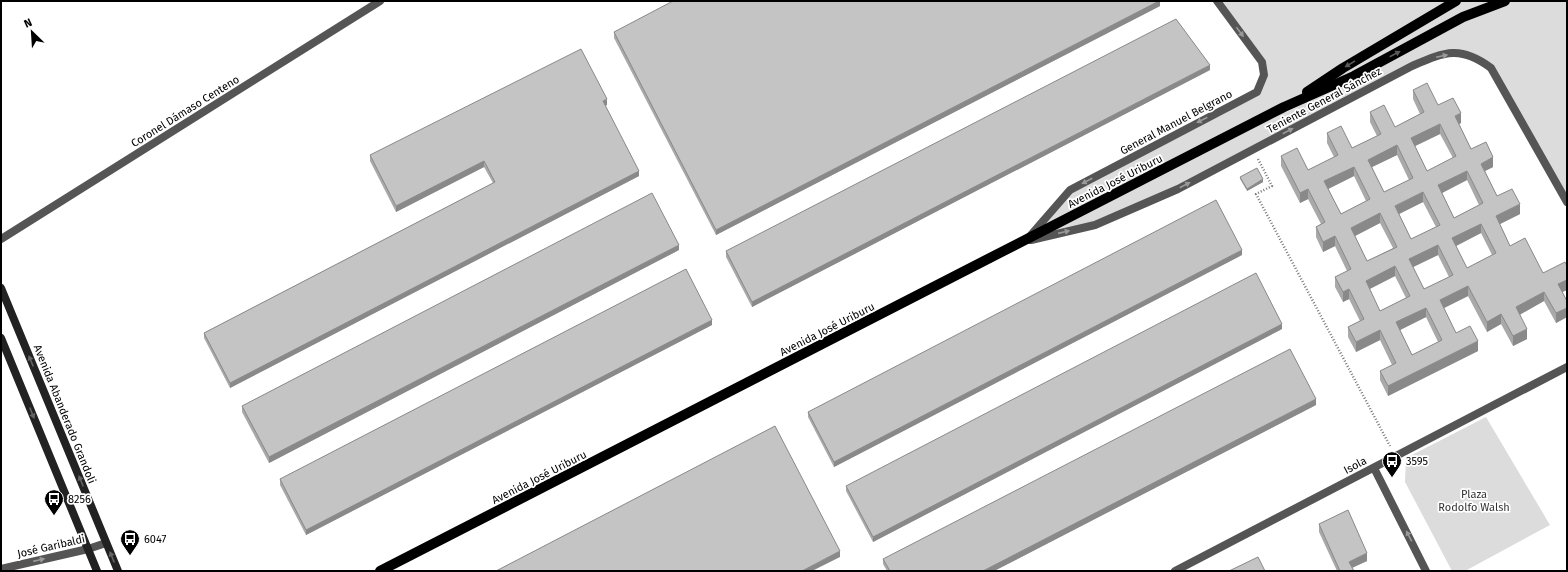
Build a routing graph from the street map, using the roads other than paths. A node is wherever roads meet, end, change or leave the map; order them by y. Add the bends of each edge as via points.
1 (380, 1) edge
2 (1217, 1) edge
3 (1456, 1) edge
4 (1505, 1) edge
5 (1284, 108) junction
6 (1567, 202) edge
7 (1, 239) edge
8 (1026, 241) junction
9 (1, 288) edge
10 (1, 338) edge
11 (1567, 367) edge
12 (1374, 468) junction
13 (106, 543) junction
14 (88, 549) junction
15 (1, 569) edge
16 (97, 571) edge
17 (118, 571) edge
18 (380, 571) edge
19 (1175, 571) edge
20 (1426, 571) edge

1 - 7 street, Coronel Dámaso Centeno
2 -> 8 street, General Manuel Belgrano via 1262,62 1264,75 1257,92 1070,190
3 -> 5 main road, Avenida José Uriburu via 1343,68
5 -> 4 main road, Avenida José Uriburu via 1354,76 1463,17
5 - 8 main road, Avenida José Uriburu
8 -> 6 street, Teniente General Sánchez via 1095,225 1178,189 1412,66 1434,57 1458,52 1478,58 1491,68
8 - 18 main road, Avenida José Uriburu
13 -> 9 street, Avenida Abanderado Grandoli
10 -> 14 street
11 - 12 street, Isola
12 - 19 street, Isola
20 -> 12 street
13 - 14 street, José Garibaldi
17 -> 13 street, Avenida Abanderado Grandoli
15 -> 14 street, José Garibaldi
14 - 16 street

